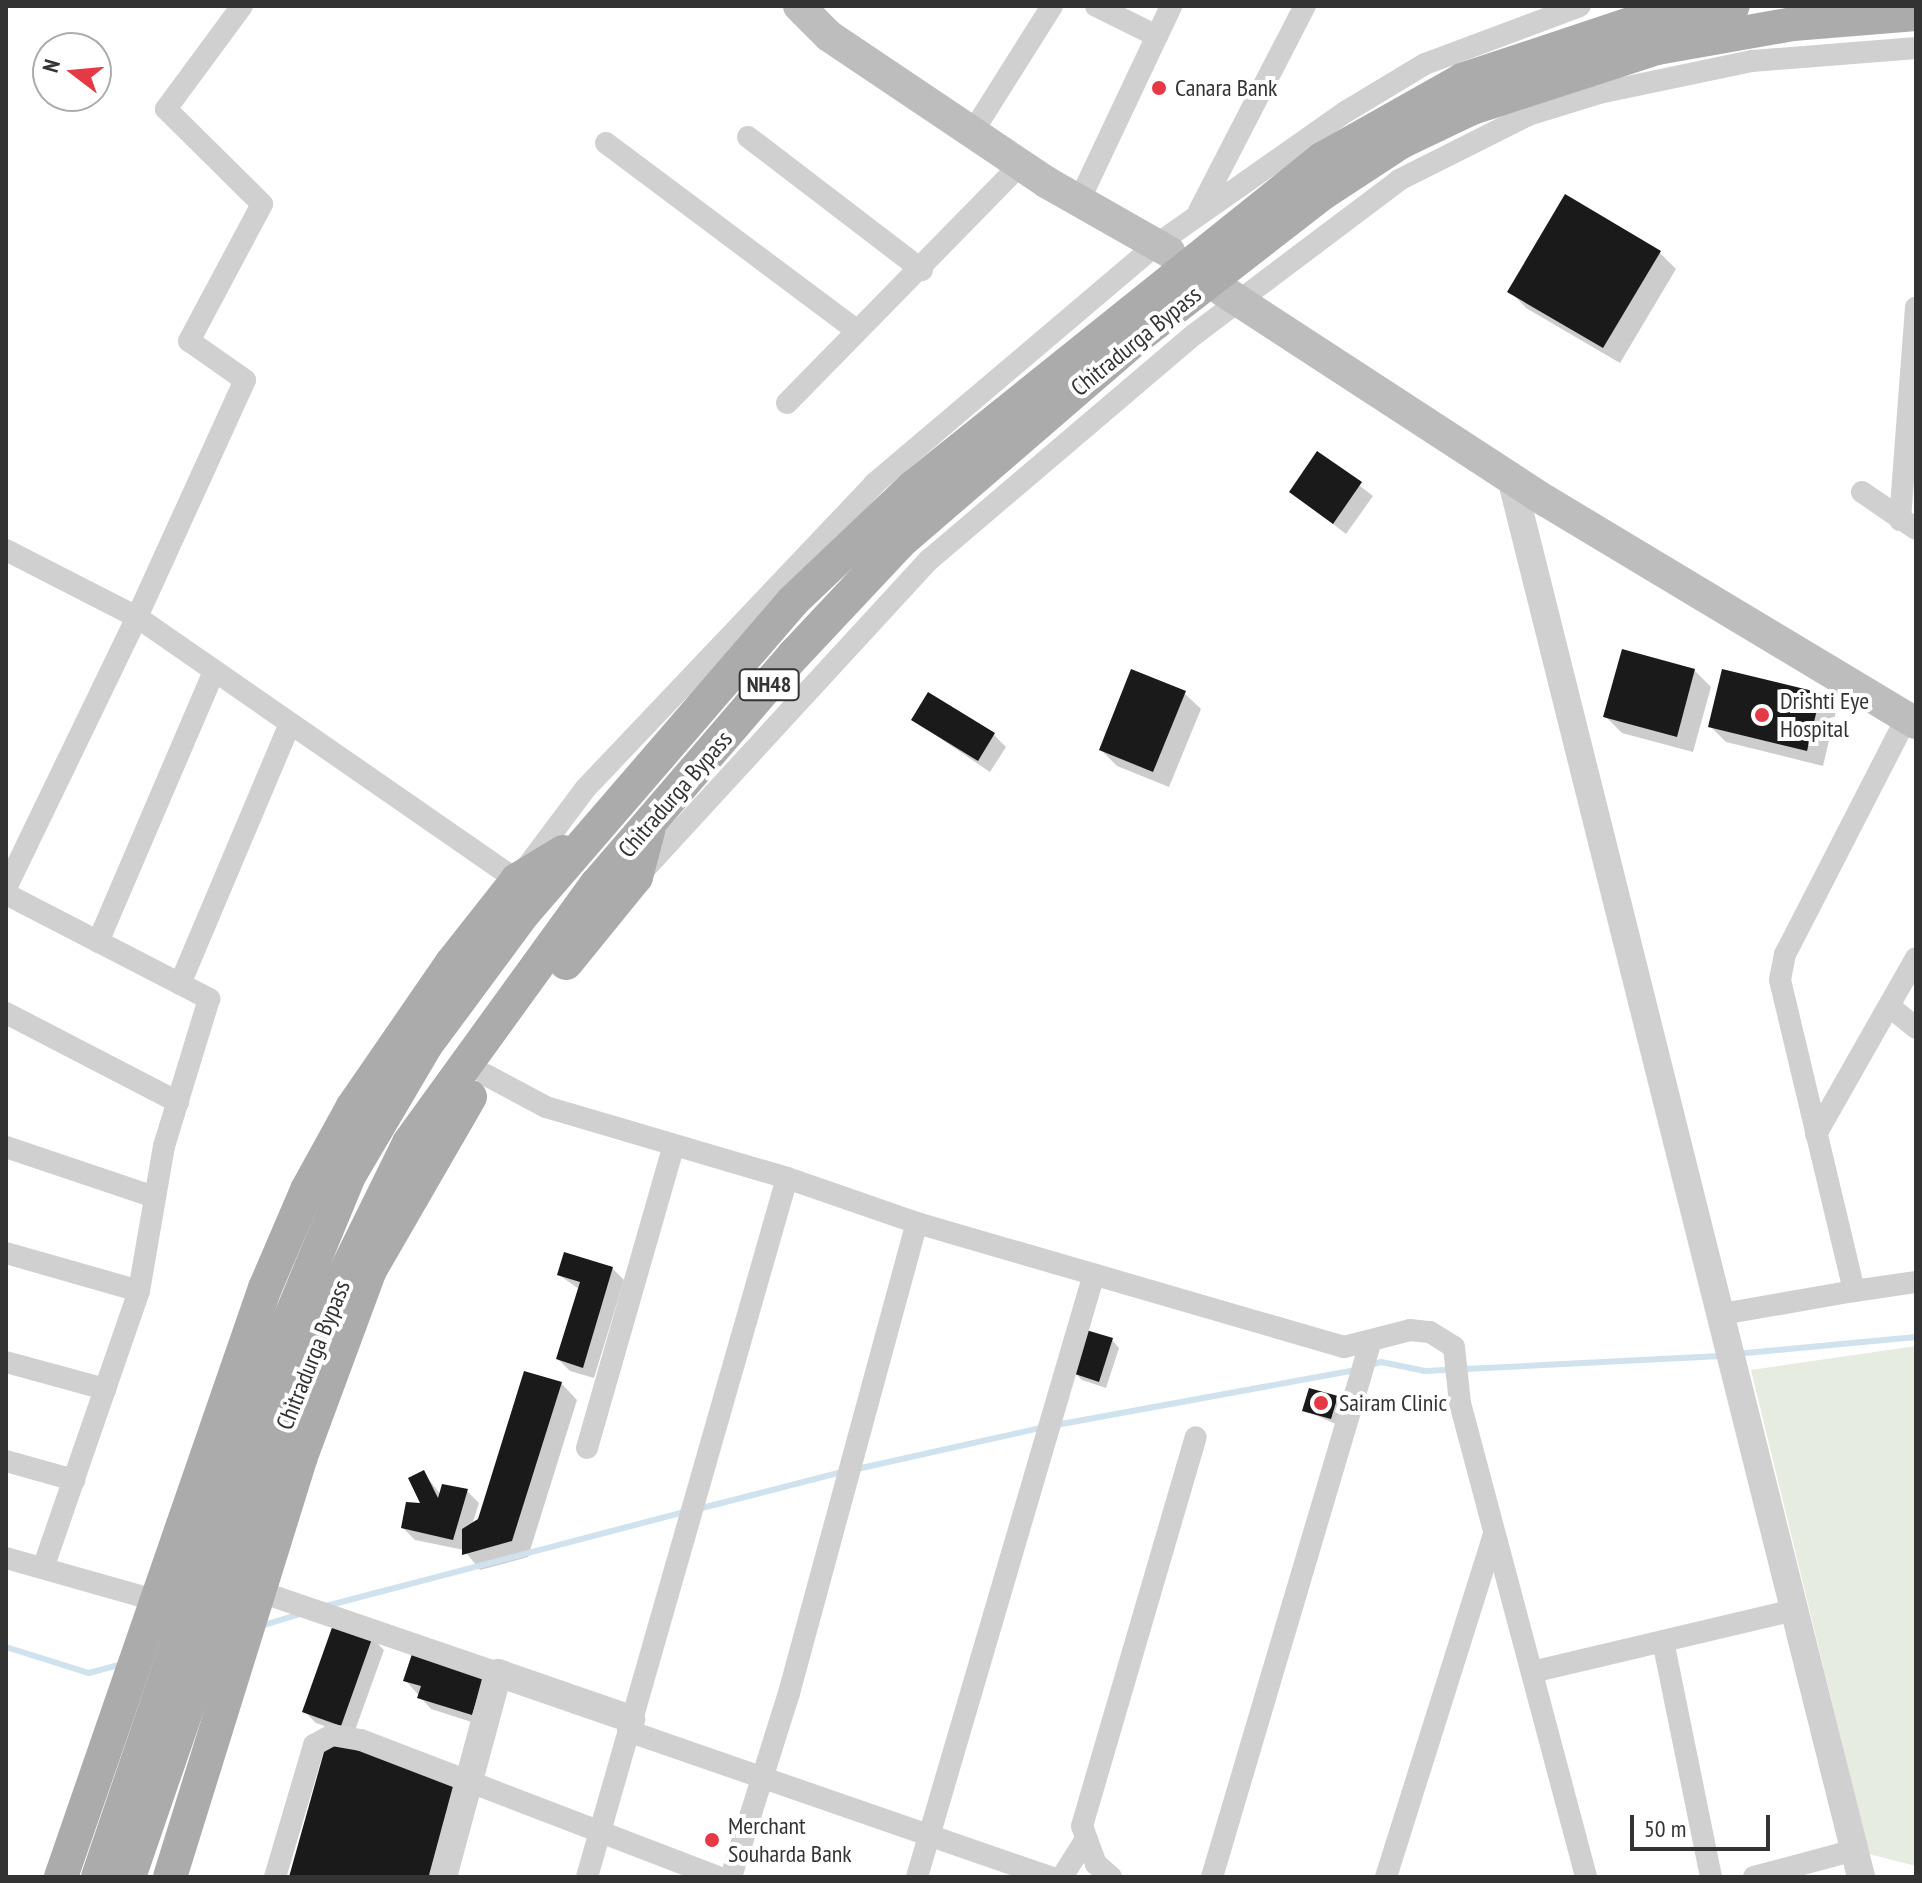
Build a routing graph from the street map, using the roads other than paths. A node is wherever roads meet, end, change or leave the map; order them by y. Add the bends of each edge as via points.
1 (242, 6) edge
2 (799, 6) edge
3 (1052, 6) edge
4 (1096, 6) edge
5 (1171, 6) edge
6 (1305, 6) edge
7 (1580, 6) edge
8 (1733, 6) edge
9 (1916, 14) edge
10 (1157, 36) junction
11 (1916, 48) edge
12 (972, 133) junction
13 (748, 137) dead end
14 (606, 143) dead end
15 (1020, 165) junction
16 (1079, 201) junction
17 (1199, 213) junction
18 (1162, 248) junction
19 (922, 270) junction
20 (1230, 294) junction
21 (1916, 308) edge
22 (856, 330) junction
23 (787, 403) dead end
24 (1511, 478) junction
25 (1862, 492) dead end
26 (1908, 525) edge
27 (6, 550) edge
28 (137, 617) junction
29 (214, 671) junction
30 (1912, 720) edge
31 (290, 723) junction
32 (650, 822) junction
33 (591, 835) junction
34 (636, 877) junction
35 (517, 880) junction
36 (6, 888) edge
37 (6, 894) edge
38 (98, 942) junction
39 (1916, 958) edge
40 (180, 984) junction
41 (1889, 1006) junction
42 (6, 1013) edge
43 (1916, 1028) edge
44 (486, 1075) junction
45 (178, 1102) junction
46 (1816, 1134) junction
47 (674, 1145) junction
48 (6, 1147) edge
49 (787, 1178) junction
50 (155, 1197) junction
51 (917, 1223) junction
52 (6, 1253) edge
53 (1094, 1274) junction
54 (1916, 1282) edge
55 (139, 1291) junction
56 (1854, 1291) junction
57 (1722, 1314) junction
58 (1370, 1344) junction
59 (6, 1362) edge
60 (105, 1389) junction
61 (1196, 1437) dead end
62 (587, 1448) dead end
63 (6, 1461) edge
64 (74, 1480) junction
65 (1495, 1534) junction
66 (6, 1558) edge
67 (43, 1568) junction
68 (258, 1591) junction
69 (158, 1601) junction
70 (1795, 1610) junction
71 (1663, 1641) junction
72 (1532, 1672) junction
73 (498, 1673) junction
74 (629, 1725) junction
75 (762, 1780) junction
76 (470, 1782) junction
77 (600, 1833) junction
78 (929, 1838) junction
79 (1084, 1842) junction
80 (1858, 1864) edge
81 (61, 1877) edge
82 (98, 1877) edge
83 (129, 1877) edge
84 (170, 1877) edge
85 (275, 1877) edge
86 (443, 1877) edge
87 (587, 1877) edge
88 (717, 1877) edge
89 (731, 1877) edge
90 (917, 1877) edge
91 (1050, 1877) edge
92 (1062, 1877) edge
93 (1111, 1877) edge
94 (1212, 1877) edge
95 (1386, 1877) edge
96 (1586, 1877) edge
97 (1711, 1877) edge
98 (1754, 1877) edge

1 - 28 street via 166,109 262,204 189,341 245,380
2 - 12 main road via 829,36
3 - 12 street
4 - 10 street
5 - 10 street
6 - 17 street
7 - 17 street via 1425,64
8 - 33 main road, Chitradurga Bypass / NH48 via 1636,22 1462,80 1322,159 912,488 792,602
9 - 32 main road, Chitradurga Bypass / NH48 via 1793,24 1657,48 1472,108 1401,142 1323,193 1145,331 899,543
10 - 16 street
11 - 20 street via 1752,61 1599,93 1528,115 1399,180
12 - 15 main road
13 - 19 street
14 - 22 street
15 - 16 main road
15 - 19 street
16 - 18 main road
17 - 18 street
18 - 35 street via 874,484 585,789
19 - 22 street
20 - 24 main road
20 - 34 street via 929,560
21 - 26 street
22 - 23 street
24 - 30 main road
24 - 57 street
25 - 26 street
27 - 28 street
28 - 29 street
28 - 36 street
29 - 31 street
29 - 38 street
30 - 46 street via 1785,954 1780,980
31 - 35 street
31 - 40 street
32 - 34 main road
32 - 83 main road, Chitradurga Bypass / NH48 via 596,885 409,1143 318,1328
33 - 35 main road
33 - 82 main road, Chitradurga Bypass / NH48 via 523,914 426,1045 350,1174 279,1345
34 - 44 main road via 580,944
35 - 69 main road via 403,1031 307,1190 265,1288
37 - 38 street
38 - 40 street
39 - 41 street
40 - 45 street via 209,999
41 - 43 street
41 - 46 street
42 - 45 street
44 - 47 street via 546,1107
44 - 68 main road via 452,1122 370,1270
45 - 50 street
46 - 56 street
47 - 49 street
47 - 62 street
48 - 50 street
49 - 51 street
49 - 74 street
50 - 55 street
51 - 53 street
51 - 75 street
52 - 55 street
53 - 58 street via 1344,1347
53 - 78 street
54 - 56 street
55 - 60 street
56 - 57 street
57 - 70 street
58 - 65 street via 1410,1330 1430,1332 1454,1347 1460,1403
58 - 94 street
59 - 60 street
60 - 64 street
61 - 79 street via 1082,1826
63 - 64 street
64 - 67 street
65 - 72 street
65 - 95 street
66 - 67 street
67 - 69 street
68 - 73 street
68 - 84 main road
69 - 81 main road
70 - 71 street
70 - 80 street
71 - 72 street
71 - 97 street
72 - 96 street
73 - 74 street
73 - 76 street
74 - 75 street
74 - 77 street
75 - 78 street
75 - 89 street
76 - 77 street
76 - 85 street via 361,1740 324,1736 310,1757
76 - 86 street
77 - 87 street
77 - 88 street
78 - 90 street
78 - 91 street
79 - 92 street
79 - 93 street
80 - 98 street

